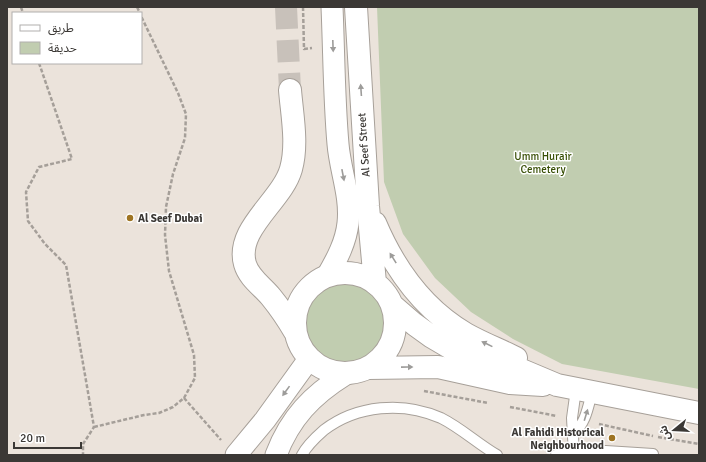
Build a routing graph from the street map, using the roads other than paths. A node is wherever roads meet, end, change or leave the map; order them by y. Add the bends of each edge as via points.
1 (332, 7) edge
2 (356, 7) edge
3 (290, 90) tunnel mouth
4 (368, 206) junction
5 (321, 280) junction
6 (375, 282) junction
7 (262, 287) junction
8 (392, 305) junction
9 (295, 332) junction
10 (309, 359) junction
11 (368, 368) junction
12 (346, 374) junction
13 (575, 388) junction
14 (699, 413) edge
15 (573, 434) junction
16 (230, 449) edge
17 (574, 452) edge
18 (653, 454) road end
19 (276, 455) edge
20 (302, 455) edge
21 (497, 455) edge
22 (556, 455) edge

1 -> 5 street, Al Seef Street via 338,146 348,201 348,220 341,250
4 -> 2 street, Al Seef Street
3 - 7 street via 294,145 291,169 281,190 247,237 243,251 245,265 251,277
4 - 6 street, Al Seef Street
13 -> 4 street via 466,334 444,319 422,299 403,275 384,244
5 - 6 street via 343,273 365,277
5 - 7 street via 304,288 288,290
5 - 9 street via 303,296 296,310
6 - 8 street via 385,292
7 - 9 street
8 - 11 street via 395,331 391,344 384,355
8 - 13 street via 414,324 449,347
9 - 10 street via 301,349
10 - 12 street via 332,372
10 -> 16 street via 265,420
11 - 12 street
11 -> 13 street via 438,367 510,383
12 - 19 street via 320,392 303,409 284,436
13 - 14 street
13 - 15 lane
15 -> 13 lane via 584,421
15 - 17 lane
17 - 18 lane
17 - 22 lane
20 - 21 lane via 318,435 333,423 350,415 368,410 405,408 441,418

